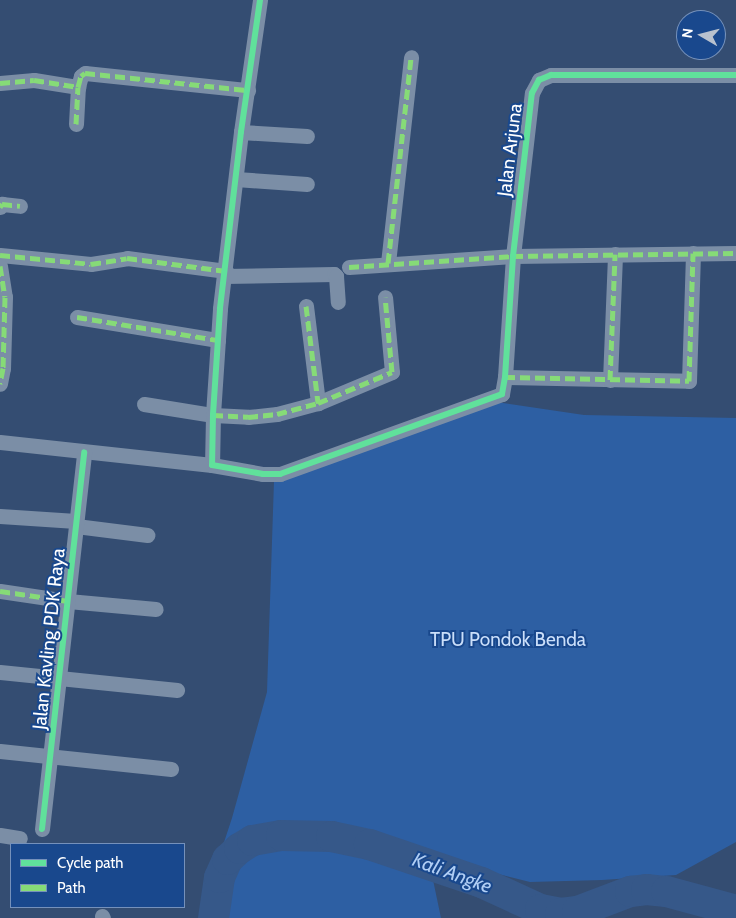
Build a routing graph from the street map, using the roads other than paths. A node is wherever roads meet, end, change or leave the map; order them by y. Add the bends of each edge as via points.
1 (260, 0) edge
2 (411, 57) dead end
3 (736, 75) edge
4 (0, 83) edge
5 (78, 87) junction
6 (248, 90) junction
7 (76, 124) dead end
8 (241, 132) junction
9 (307, 136) dead end
10 (236, 179) junction
11 (307, 184) dead end
12 (20, 206) dead end
13 (0, 207) edge
14 (693, 253) junction
15 (736, 253) edge
16 (615, 254) junction
17 (0, 255) edge
18 (512, 256) junction
19 (388, 264) junction
20 (0, 266) edge
21 (349, 266) dead end
22 (225, 273) junction
23 (385, 297) dead end
24 (338, 302) dead end
25 (306, 306) dead end
26 (77, 317) dead end
27 (218, 340) junction
28 (505, 377) junction
29 (610, 380) junction
30 (0, 384) edge
31 (144, 404) dead end
32 (318, 404) junction
33 (212, 415) junction
34 (0, 442) edge
35 (84, 452) junction
36 (212, 465) junction
37 (0, 516) edge
38 (76, 524) junction
39 (148, 535) dead end
40 (0, 591) edge
41 (68, 600) junction
42 (156, 609) dead end
43 (0, 672) edge
44 (58, 679) junction
45 (177, 690) dead end
46 (0, 750) edge
47 (51, 756) junction
48 (171, 769) dead end
49 (42, 829) dead end
50 (0, 835) edge
51 (20, 838) dead end

1 - 6 street
2 - 19 street
3 - 18 street, Jalan Arjuna via 551,74 538,80 532,92
4 - 5 street via 34,80
5 - 6 street via 82,74 88,73
5 - 7 street
6 - 8 street
8 - 9 street
8 - 10 street
10 - 11 street
10 - 22 street
12 - 13 street via 2,204
14 - 15 street
14 - 16 street
14 - 29 street via 688,381
16 - 18 street
16 - 29 street
17 - 22 street via 91,264 127,258
18 - 19 street
18 - 28 street, Jalan Arjuna
19 - 21 street
20 - 30 street via 5,298
22 - 24 street via 334,274
22 - 27 street
23 - 32 street via 392,372
25 - 32 street
26 - 27 street
27 - 33 street
28 - 29 street
28 - 36 street, Jalan Arjuna via 500,396 280,474
31 - 33 street
32 - 33 street via 277,414 248,417
33 - 36 street
34 - 35 street
35 - 36 street
35 - 38 street, Jalan Kavling PDK Raya
37 - 38 street
38 - 39 street
38 - 41 street, Jalan Kavling PDK Raya
40 - 41 street
41 - 42 street
41 - 44 street, Jalan Kavling PDK Raya
43 - 44 street
44 - 45 street
44 - 47 street, Jalan Kavling PDK Raya
46 - 47 street
47 - 48 street
47 - 49 street, Jalan Kavling PDK Raya
50 - 51 street

